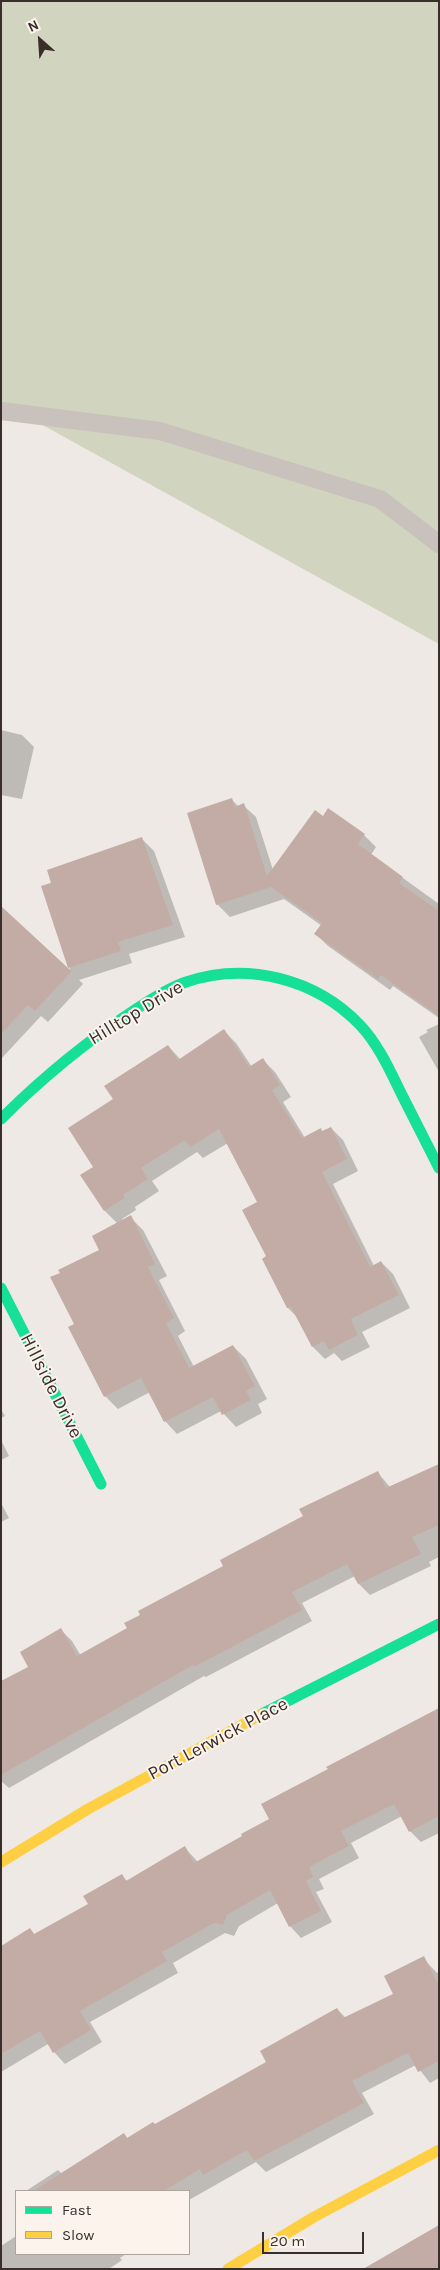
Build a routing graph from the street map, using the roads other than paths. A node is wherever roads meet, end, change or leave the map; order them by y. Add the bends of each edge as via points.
1 (1, 411) edge
2 (439, 544) edge
3 (1, 1119) edge
4 (439, 1168) edge
5 (1, 1288) edge
6 (101, 1484) dead end
7 (439, 1624) edge
8 (1, 1862) edge
9 (439, 2150) edge
10 (228, 2269) edge

1 - 2 lane via 169,434 380,499
3 - 4 street, Hilltop Drive via 58,1065 109,1026 164,992 186,982 218,974 260,974 300,983 336,1004 361,1026 380,1053
5 - 6 street, Hillside Drive
7 - 8 street, Port Lerwick Place via 273,1708 96,1805
9 - 10 street via 314,2217

